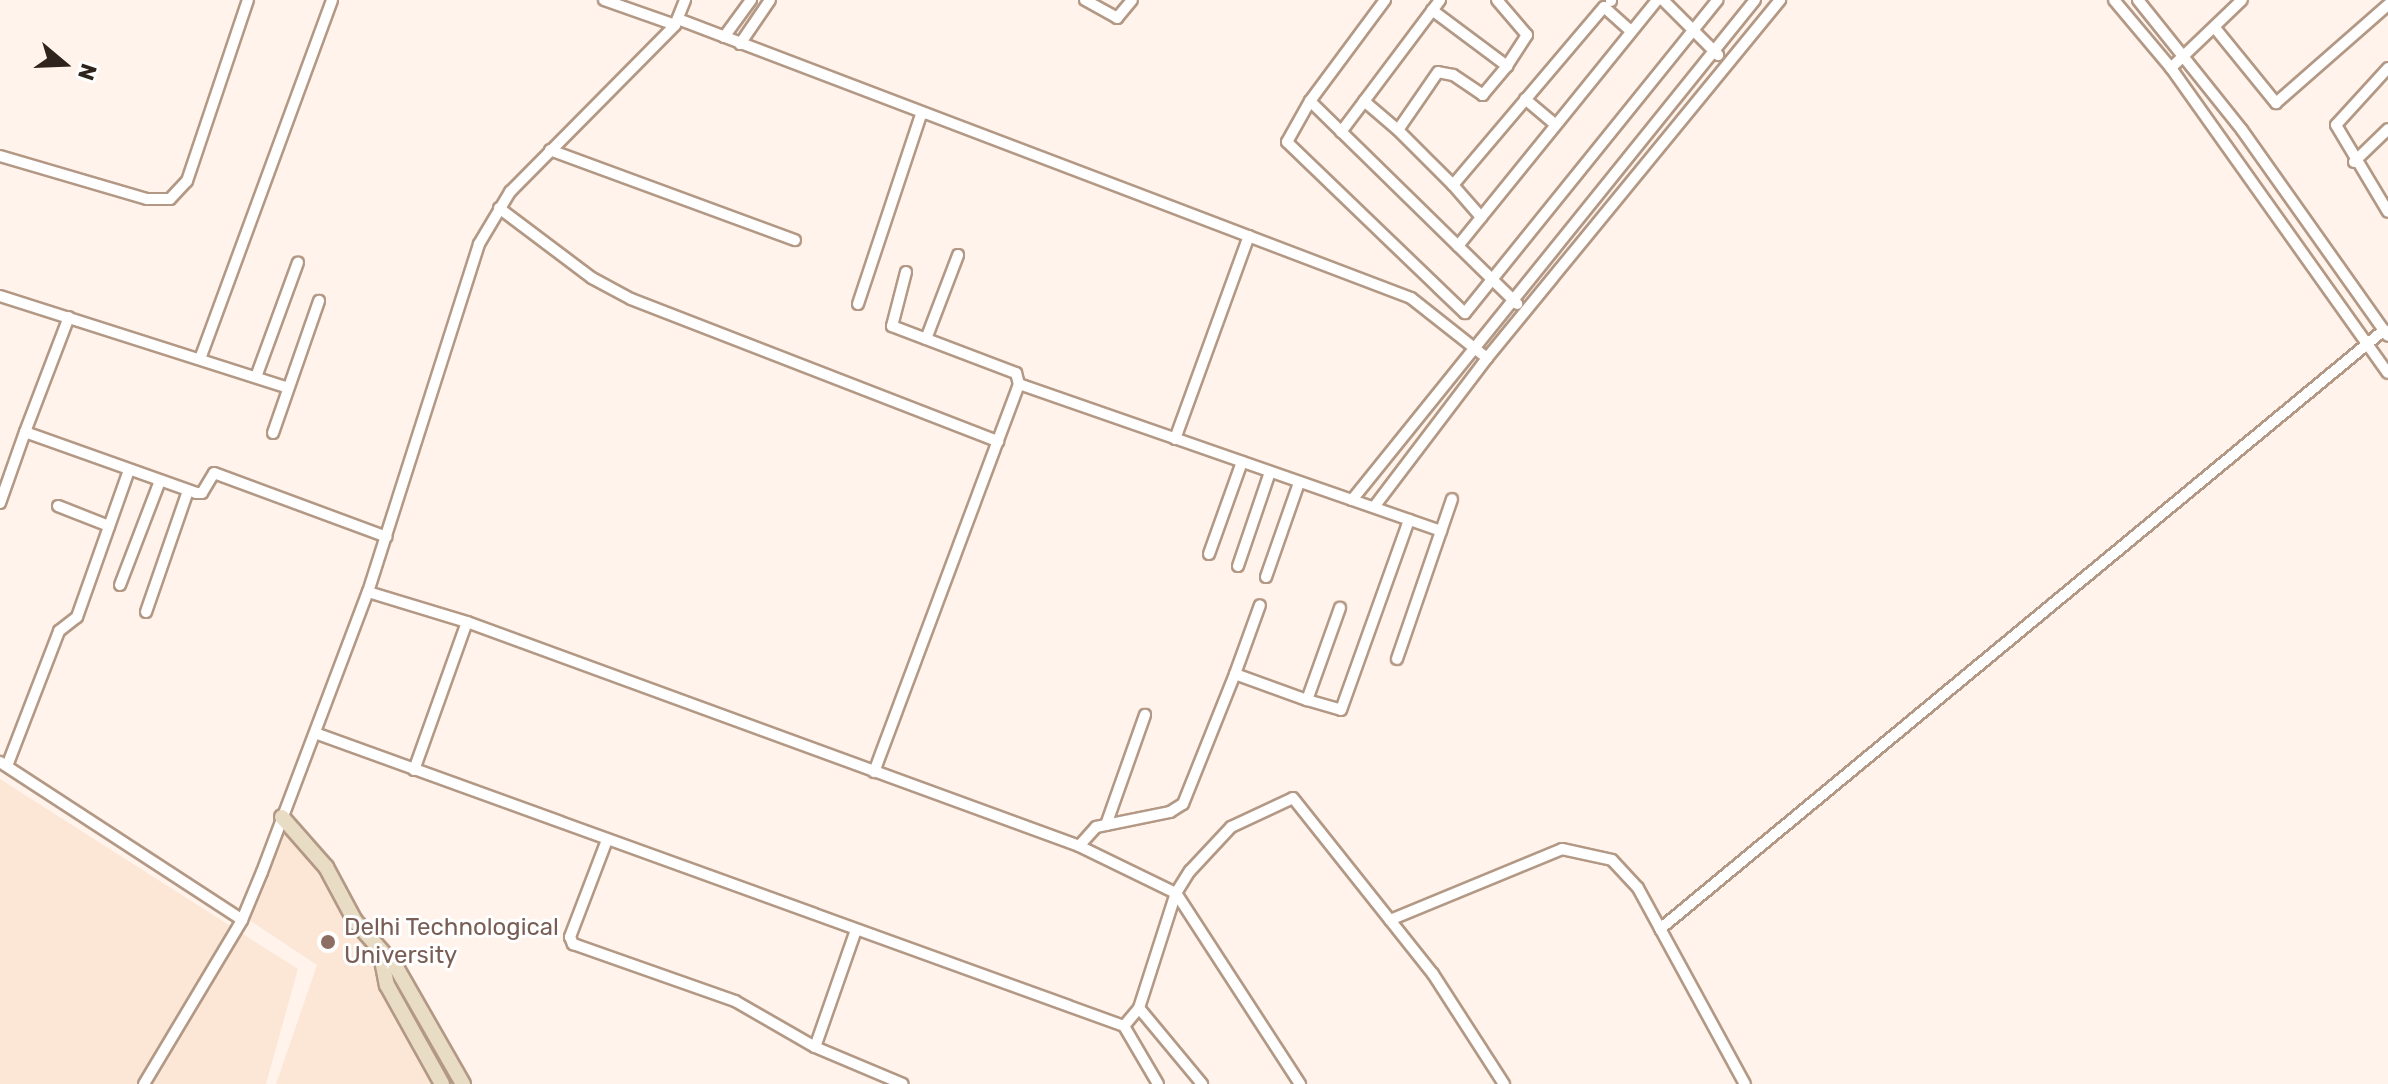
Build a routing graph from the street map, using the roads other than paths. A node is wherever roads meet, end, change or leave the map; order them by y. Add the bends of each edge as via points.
1 (248, 0) edge
2 (332, 0) edge
3 (604, 0) edge
4 (685, 0) edge
5 (751, 0) edge
6 (770, 0) edge
7 (1085, 0) edge
8 (1132, 0) edge
9 (1385, 0) edge
10 (1440, 0) edge
11 (1497, 0) edge
12 (1660, 0) edge
13 (1718, 0) edge
14 (1755, 0) edge
15 (1780, 0) edge
16 (2114, 0) edge
17 (2138, 0) edge
18 (2242, 0) edge
19 (1609, 2) edge
20 (2388, 5) edge
21 (1432, 10) junction
22 (677, 22) junction
23 (2215, 28) junction
24 (1631, 31) junction
25 (1695, 32) junction
26 (724, 37) junction
27 (740, 44) junction
28 (1715, 52) junction
29 (2186, 56) junction
30 (1726, 65) junction
31 (1507, 66) junction
32 (2171, 68) junction
33 (2388, 68) edge
34 (1525, 99) junction
35 (1310, 101) junction
36 (1364, 101) junction
37 (922, 112) junction
38 (1555, 124) junction
39 (2388, 129) edge
40 (1398, 130) junction
41 (1341, 132) junction
42 (550, 150) junction
43 (0, 156) edge
44 (2354, 162) junction
45 (1453, 185) junction
46 (499, 208) junction
47 (2388, 212) edge
48 (1481, 217) junction
49 (1249, 236) junction
50 (795, 240) dead end
51 (1458, 246) junction
52 (958, 255) dead end
53 (298, 262) dead end
54 (906, 272) dead end
55 (1493, 281) junction
56 (0, 296) edge
57 (1514, 300) junction
58 (319, 301) dead end
59 (858, 304) dead end
60 (1525, 314) junction
61 (69, 317) junction
62 (2386, 333) edge
63 (926, 339) junction
64 (2367, 343) junction
65 (1474, 346) junction
66 (1487, 358) junction
67 (200, 359) junction
68 (2388, 373) edge
69 (256, 377) junction
70 (1019, 384) junction
71 (288, 388) junction
72 (25, 432) junction
73 (273, 433) dead end
74 (1175, 439) junction
75 (998, 441) junction
76 (1242, 462) junction
77 (129, 470) junction
78 (1270, 472) junction
79 (160, 481) junction
80 (1299, 483) junction
81 (188, 491) junction
82 (1452, 499) dead end
83 (1352, 500) junction
84 (0, 503) edge
85 (58, 506) dead end
86 (1374, 507) junction
87 (1409, 520) junction
88 (109, 526) junction
89 (1441, 531) junction
90 (387, 537) junction
91 (1209, 554) dead end
92 (1238, 566) dead end
93 (1266, 577) dead end
94 (120, 585) dead end
95 (368, 592) junction
96 (1260, 605) dead end
97 (1340, 608) dead end
98 (146, 612) dead end
99 (467, 622) junction
100 (1397, 659) dead end
101 (1235, 674) junction
102 (1307, 700) junction
103 (1145, 715) dead end
104 (315, 733) junction
105 (4, 764) edge
106 (414, 770) junction
107 (874, 772) junction
108 (282, 817) junction
109 (1106, 825) junction
110 (1084, 839) junction
111 (607, 840) junction
112 (1176, 893) junction
113 (242, 920) junction
114 (1390, 920) junction
115 (1660, 929) junction
116 (856, 930) junction
117 (380, 950) junction
118 (1139, 1008) junction
119 (1124, 1026) junction
120 (815, 1047) junction
121 (144, 1084) edge
122 (442, 1084) edge
123 (463, 1084) edge
124 (903, 1084) edge
125 (1158, 1084) edge
126 (1202, 1084) edge
127 (1300, 1084) edge
128 (1504, 1084) edge
129 (1745, 1084) edge

1 - 43 street via 187,181 170,199 147,199
2 - 67 street
3 - 22 street
4 - 22 street
5 - 26 street
6 - 27 street
7 - 8 street via 1117,18
9 - 35 street
10 - 21 street
11 - 31 street via 1527,35
12 - 24 street
12 - 25 street
13 - 25 street
14 - 28 street
15 - 30 street
16 - 32 street
17 - 29 street
18 - 23 street
19 - 24 street
19 - 34 street
20 - 23 street via 2276,103
21 - 31 street
21 - 36 street
22 - 26 street
22 - 42 street
23 - 29 street
24 - 38 street
25 - 28 street
25 - 55 street
26 - 27 street
27 - 37 street
28 - 30 street
28 - 57 street
29 - 32 street
29 - 62 street
30 - 60 street
31 - 40 street via 1483,95 1438,72
32 - 64 street
33 - 44 street via 2337,121
34 - 38 street
34 - 45 street
35 - 41 street
35 - 55 street via 1287,138 1289,146 1462,311
36 - 40 street
36 - 41 street
37 - 49 street
37 - 59 street
38 - 48 street
39 - 44 street
40 - 45 street
41 - 51 street
42 - 46 street
42 - 50 street
44 - 47 street
45 - 48 street
46 - 75 street via 592,278 631,299
46 - 90 street via 462,293
48 - 51 street
49 - 65 street via 1411,298
49 - 74 street
51 - 55 street
52 - 63 street
53 - 69 street
54 - 63 street via 890,323
55 - 57 street
56 - 61 street
57 - 60 street
57 - 65 street
58 - 71 street
60 - 66 street
61 - 67 street
61 - 72 street
62 - 64 street
63 - 70 street via 1016,373
64 - 68 street
64 - 115 street
65 - 66 street
65 - 83 street
66 - 86 street
67 - 69 street
69 - 71 street
70 - 74 street
70 - 75 street
71 - 73 street
72 - 77 street
72 - 84 street
74 - 76 street
75 - 107 street
76 - 78 street
76 - 91 street
77 - 79 street
77 - 88 street
78 - 80 street
78 - 92 street
79 - 81 street
79 - 94 street
80 - 83 street
80 - 93 street
81 - 90 street via 202,493 214,473
81 - 98 street
82 - 89 street
83 - 86 street
85 - 88 street
86 - 87 street
87 - 89 street
87 - 102 street via 1341,710
88 - 105 street via 77,617 57,635
89 - 100 street
90 - 95 street
95 - 99 street
95 - 104 street
96 - 101 street
97 - 102 street
99 - 106 street
99 - 107 street
101 - 102 street
101 - 109 street via 1183,804 1170,812
103 - 109 street
104 - 106 street
104 - 108 street
105 - 113 street
106 - 111 street
107 - 110 street
108 - 113 street
108 - 117 street via 326,867 347,910
109 - 110 street
110 - 112 street
111 - 116 street
111 - 120 street via 570,937 573,944 735,1001
112 - 114 street via 1231,827 1290,797
112 - 118 street
112 - 127 street
113 - 121 street
114 - 115 street via 1567,848 1606,857 1624,869
114 - 128 street via 1433,974
115 - 129 street
116 - 119 street
116 - 120 street
117 - 122 street via 387,985
117 - 123 street via 396,967
118 - 119 street
118 - 126 street
119 - 125 street
120 - 124 street

